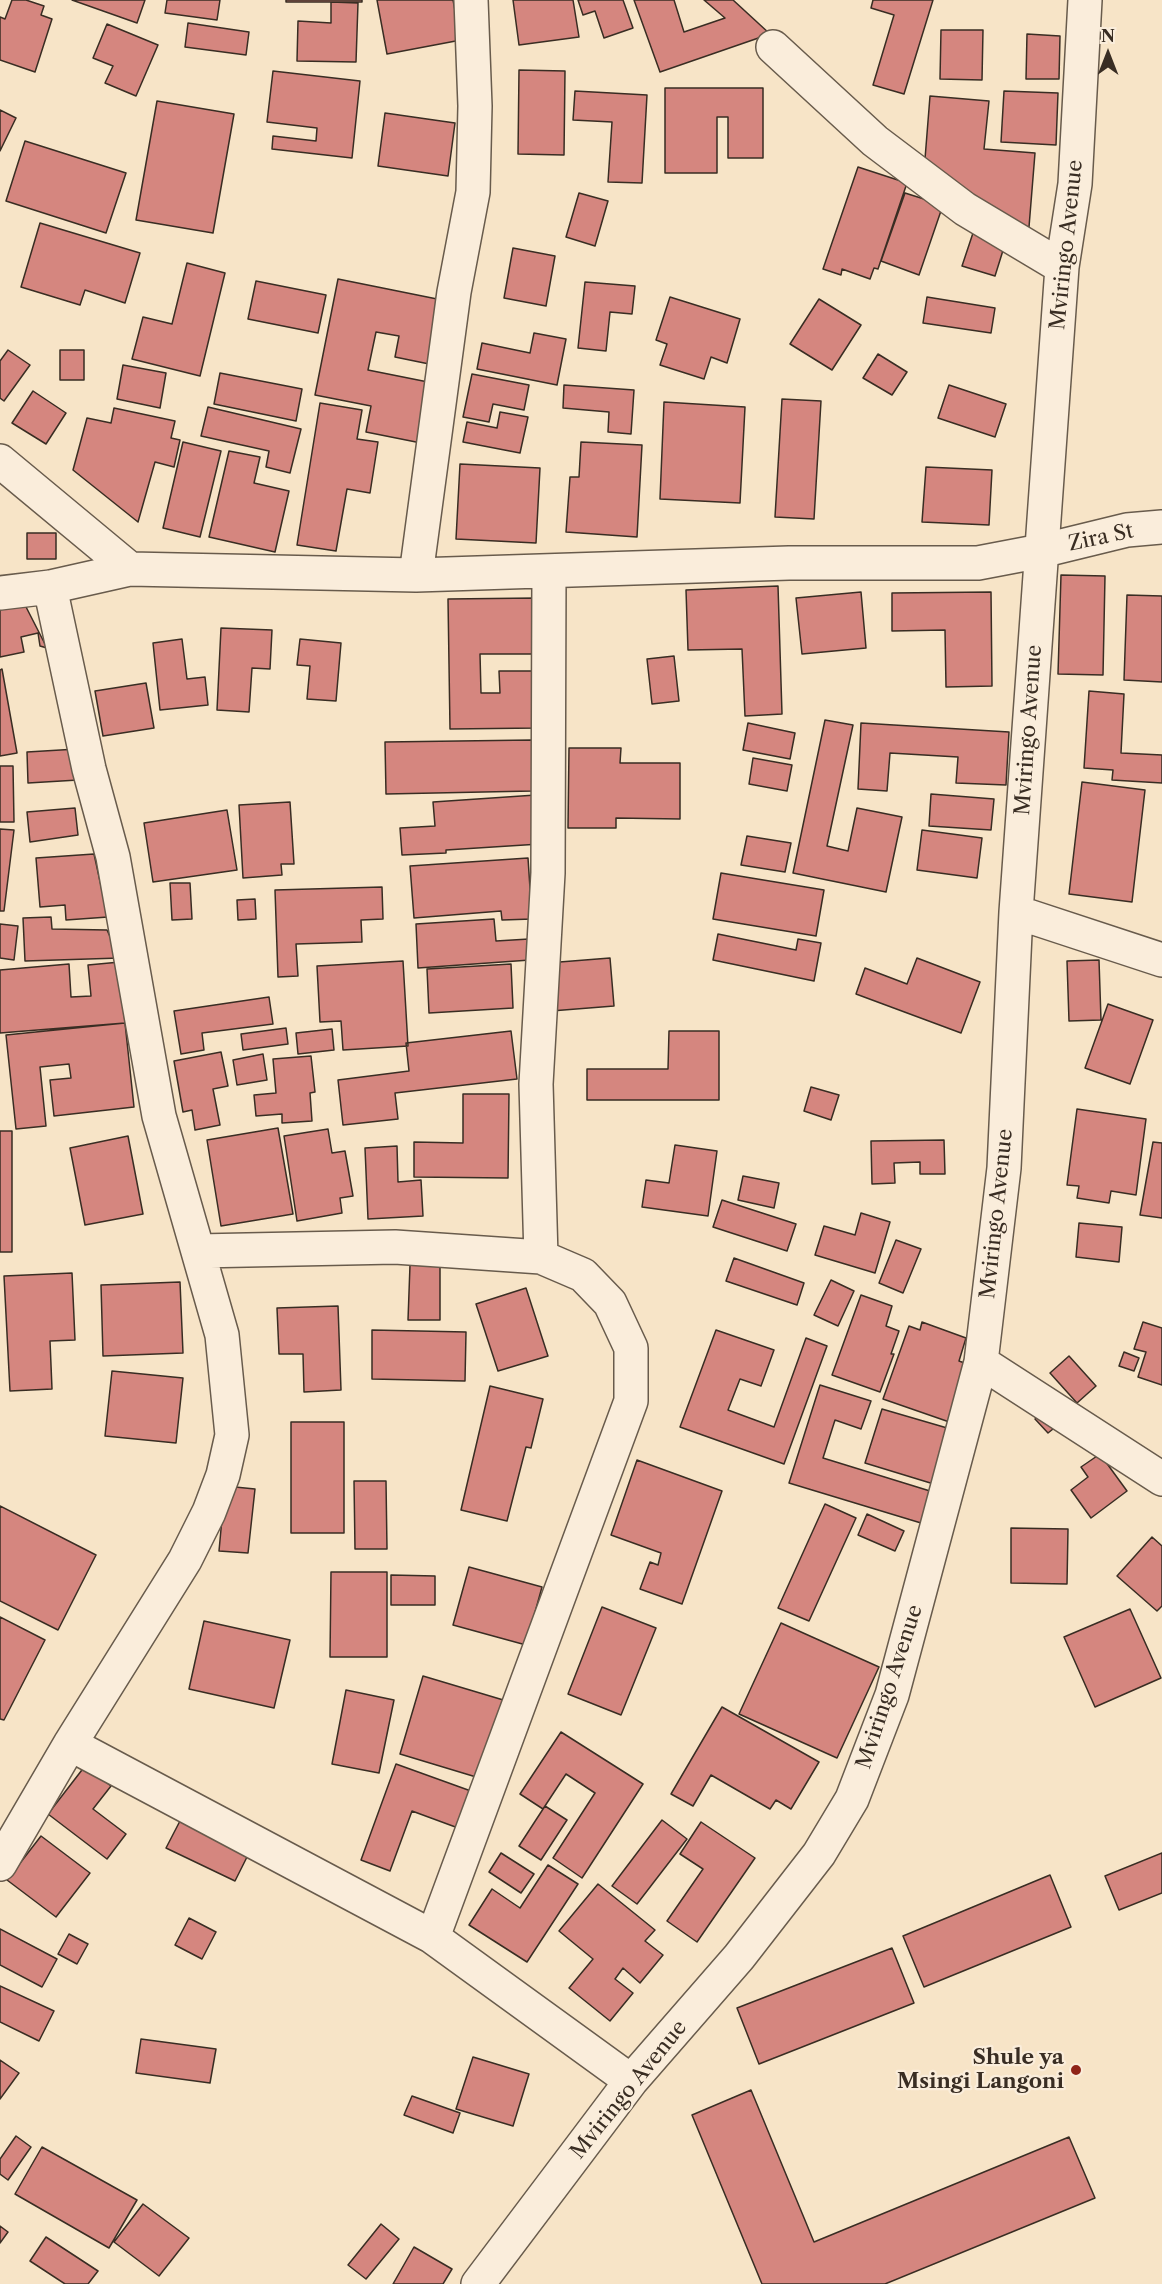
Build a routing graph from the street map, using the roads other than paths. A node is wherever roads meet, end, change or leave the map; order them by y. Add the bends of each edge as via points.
1 (471, 0) edge
2 (1085, 0) edge
3 (773, 47) dead end
4 (1062, 267) junction
5 (0, 461) edge
6 (1162, 527) edge
7 (1041, 551) junction
8 (130, 569) junction
9 (549, 571) junction
10 (416, 575) junction
11 (50, 587) junction
12 (0, 593) edge
13 (1016, 912) junction
14 (1162, 960) edge
15 (198, 1251) junction
16 (542, 1257) junction
17 (981, 1362) junction
18 (1162, 1479) edge
19 (70, 1744) junction
20 (0, 1864) edge
21 (433, 1937) junction
22 (631, 2081) junction
23 (478, 2284) edge

1 - 10 street via 473,192 454,292
2 - 4 street, Mviringo Avenue via 1075,184
3 - 4 street via 875,141 947,196
4 - 7 street, Mviringo Avenue
5 - 8 street
6 - 7 street, Zira St via 1127,530
7 - 9 street, Zira St via 978,563 789,563
7 - 13 street, Mviringo Avenue
8 - 10 street, Zira St
8 - 11 street, Zira St
9 - 10 street, Zira St
9 - 16 street via 548,873 536,1084
11 - 12 street, Zira St
11 - 15 street via 89,769 113,857 159,1116
13 - 14 street
13 - 17 street, Mviringo Avenue via 1004,1168
15 - 16 street via 395,1247
15 - 19 street via 222,1335 229,1395 232,1435 224,1475 185,1560
16 - 21 street via 583,1275 610,1303 631,1348 631,1401
17 - 18 street
17 - 22 street, Mviringo Avenue via 892,1695 852,1799 819,1854 739,1957
19 - 20 street
19 - 21 street
21 - 22 street
22 - 23 street, Mviringo Avenue

